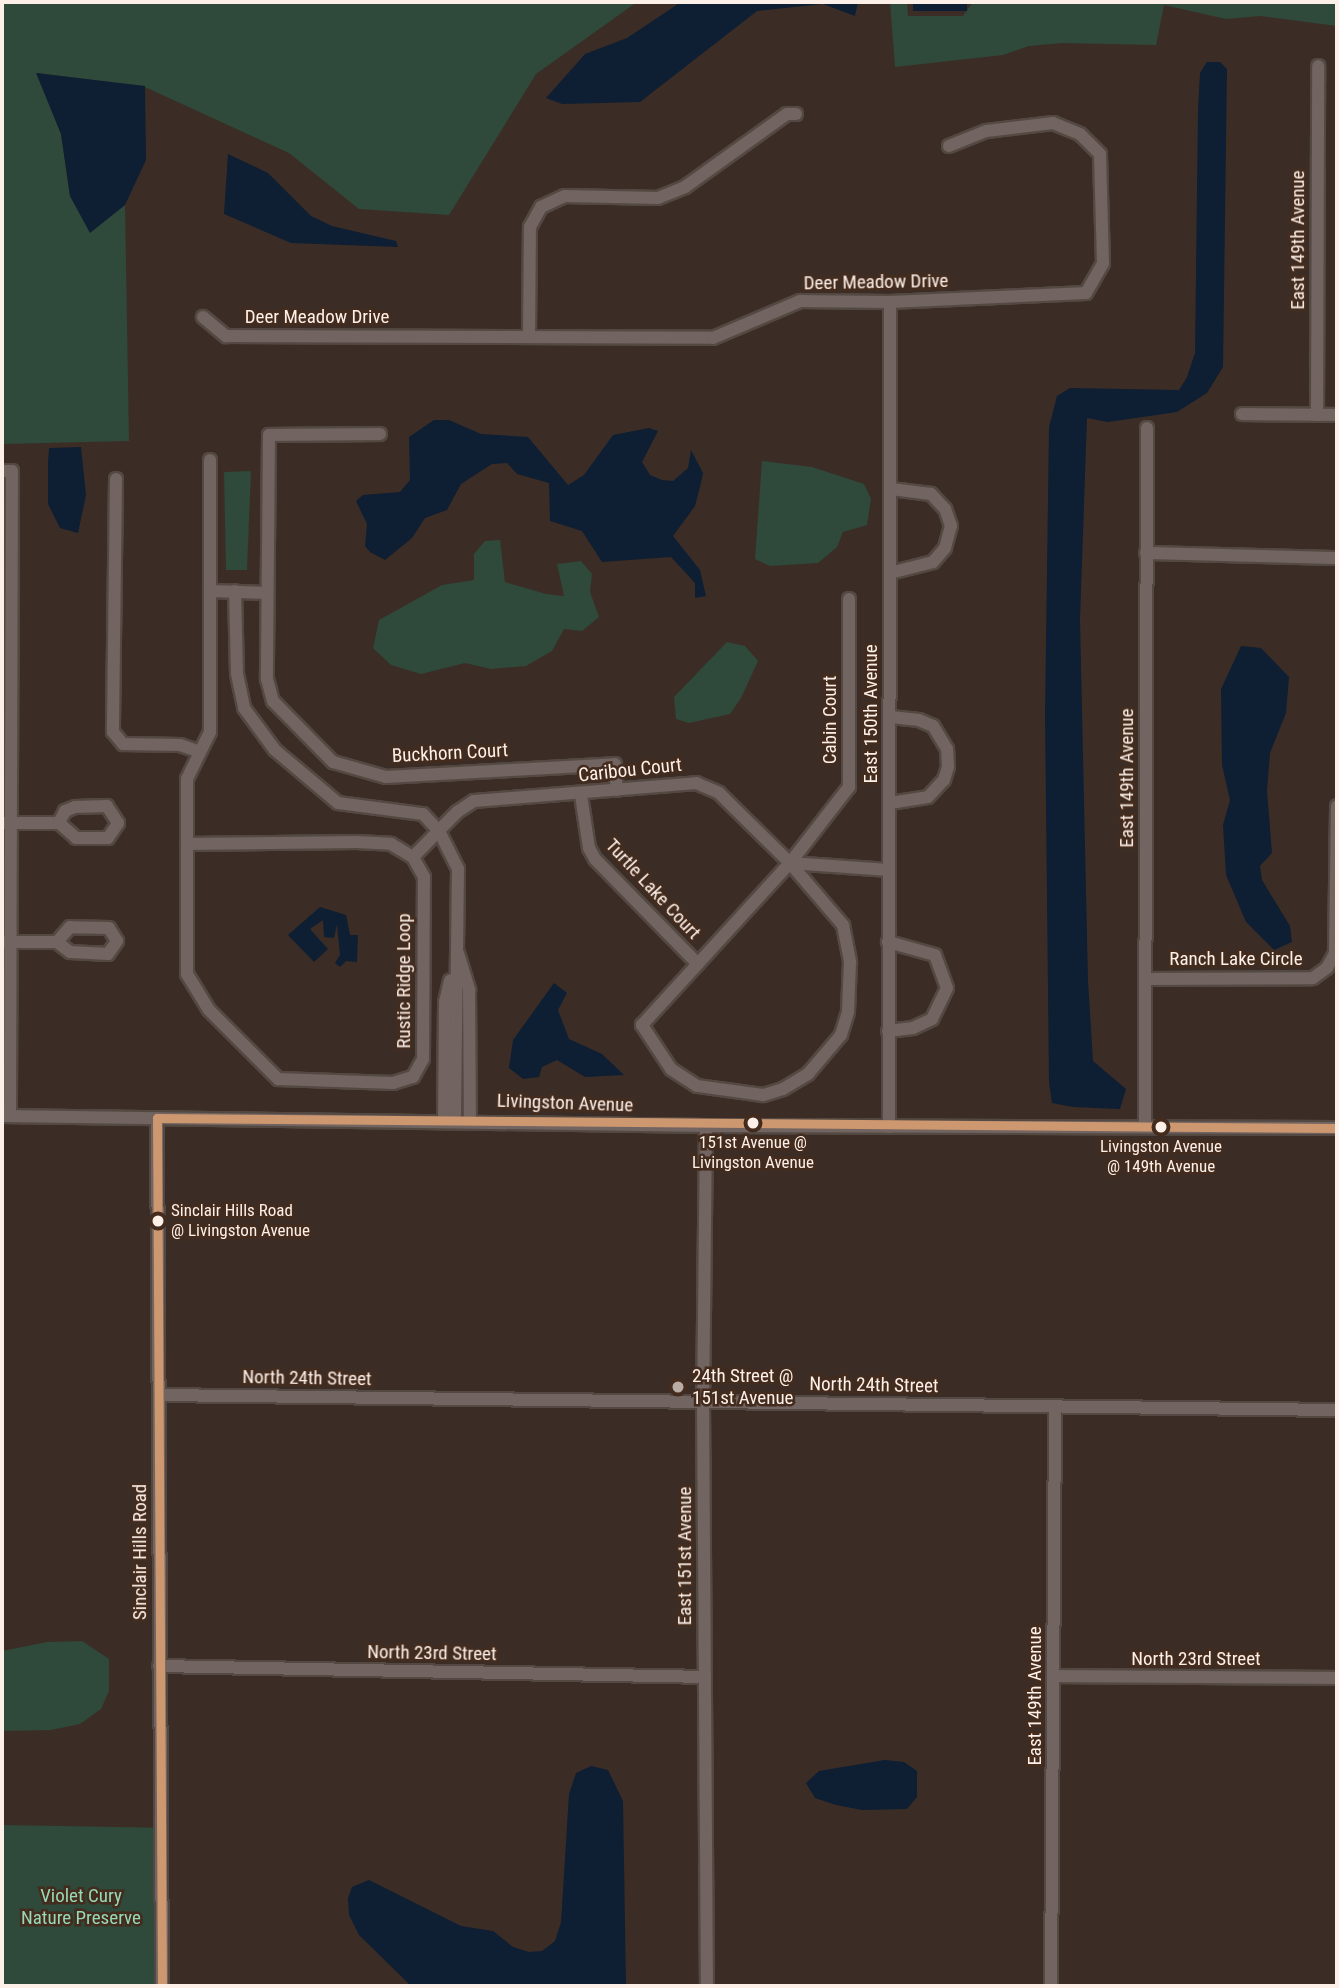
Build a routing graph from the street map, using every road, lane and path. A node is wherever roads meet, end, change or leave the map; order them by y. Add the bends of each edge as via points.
1 (1318, 65) dead end
2 (796, 114) dead end
3 (948, 146) dead end
4 (890, 302) junction
5 (203, 317) dead end
6 (529, 336) junction
7 (1241, 414) dead end
8 (1317, 415) junction
9 (1337, 415) edge
10 (1147, 428) dead end
11 (380, 433) dead end
12 (211, 460) dead end
13 (7, 471) edge
14 (116, 479) dead end
15 (891, 489) junction
16 (1146, 553) junction
17 (1337, 558) edge
18 (890, 573) junction
19 (6, 587) edge
20 (212, 591) junction
21 (236, 591) junction
22 (266, 593) junction
23 (849, 598) dead end
24 (7, 703) edge
25 (891, 718) junction
26 (197, 751) junction
27 (617, 790) junction
28 (582, 795) junction
29 (890, 803) junction
30 (1337, 806) edge
31 (8, 823) edge
32 (60, 823) dead end
33 (439, 831) junction
34 (187, 844) junction
35 (413, 857) junction
36 (790, 863) junction
37 (889, 870) junction
38 (7, 942) edge
39 (57, 942) dead end
40 (888, 942) junction
41 (457, 950) junction
42 (698, 964) junction
43 (1147, 979) junction
44 (888, 1031) junction
45 (6, 1116) edge
46 (157, 1118) junction
47 (450, 1119) junction
48 (470, 1119) junction
49 (706, 1126) junction
50 (889, 1127) junction
51 (1145, 1127) junction
52 (1337, 1128) edge
53 (159, 1395) junction
54 (703, 1402) junction
55 (1055, 1407) junction
56 (1337, 1410) edge
57 (159, 1666) junction
58 (1055, 1676) junction
59 (705, 1677) junction
60 (1337, 1678) edge
61 (162, 1986) edge
62 (707, 1986) edge
63 (1051, 1986) edge

1 - 8 street, East 149th Avenue
2 - 6 street via 787,114 685,187 658,198 565,196 541,207 530,227
3 - 4 street, Deer Meadow Drive via 986,131 1053,123 1080,134 1100,154 1103,263 1086,293
4 - 6 street, Deer Meadow Drive via 800,300 713,338
4 - 15 street, East 150th Avenue
5 - 6 street, Deer Meadow Drive via 226,336
7 - 8 street
8 - 9 street
10 - 16 street, East 149th Avenue
11 - 22 street, Buckhorn Court via 269,435
12 - 20 street, Rustic Ridge Loop
13 - 19 street
14 - 26 street via 113,732 123,744 180,745
15 - 18 street, East 150th Avenue
15 - 18 street via 931,494 945,509 951,526 945,548 933,562
16 - 17 street
16 - 43 street, East 149th Avenue
18 - 25 street, East 150th Avenue
19 - 24 street
20 - 21 street
20 - 26 street, Rustic Ridge Loop via 210,732
21 - 22 street
21 - 33 street via 237,674 243,708 275,750 338,803 423,814
22 - 27 street, Buckhorn Court via 267,679 273,701 333,762 386,777 615,764
23 - 36 street, Cabin Court via 849,787
24 - 31 street
25 - 29 street, East 150th Avenue
25 - 29 street via 933,726 947,749 948,767 944,780 928,797
26 - 34 street, Rustic Ridge Loop via 187,779
27 - 28 street, Caribou Court
27 - 36 street, Caribou Court via 696,783 719,793
28 - 33 street, Caribou Court via 474,801
28 - 42 street, Turtle Lake Court via 589,848 595,859
29 - 37 street, East 150th Avenue
30 - 43 street, Ranch Lake Circle via 1335,953 1327,968 1313,978
31 - 32 street
31 - 38 street
33 - 35 street
33 - 41 street via 458,869
34 - 35 street via 391,844
34 - 35 street, Rustic Ridge Loop via 187,974 209,1010 257,1062 278,1079 304,1083 393,1083 413,1077 423,1059 424,877
36 - 37 street
36 - 42 street, Cabin Court
36 - 42 street, Caribou Court via 843,925 850,962 848,1012 841,1035 808,1074 763,1095 697,1086 671,1069 642,1025
37 - 40 street, East 150th Avenue
38 - 39 street
38 - 45 street
40 - 44 street, East 150th Avenue
40 - 44 street via 935,955 947,988 932,1019 913,1028
41 - 47 street via 445,1002
41 - 48 street via 469,990
43 - 51 street, East 149th Avenue
44 - 50 street, East 150th Avenue
45 - 46 street, Livingston Avenue
46 - 47 street, Livingston Avenue
46 - 53 street, Sinclair Hills Road
47 - 48 street, Livingston Avenue
48 - 49 street, Livingston Avenue
49 - 50 street, Livingston Avenue
49 - 54 street, East 151st Avenue
50 - 51 street, Livingston Avenue
51 - 52 street, Livingston Avenue
53 - 54 street, North 24th Street
53 - 57 street, Sinclair Hills Road
54 - 55 street, North 24th Street
54 - 59 street, East 151st Avenue
55 - 56 street, North 24th Street
55 - 58 street, East 149th Avenue
57 - 59 street, North 23rd Street
57 - 61 street, Sinclair Hills Road
58 - 60 street, North 23rd Street
58 - 63 street, East 149th Avenue
59 - 62 street, East 151st Avenue

